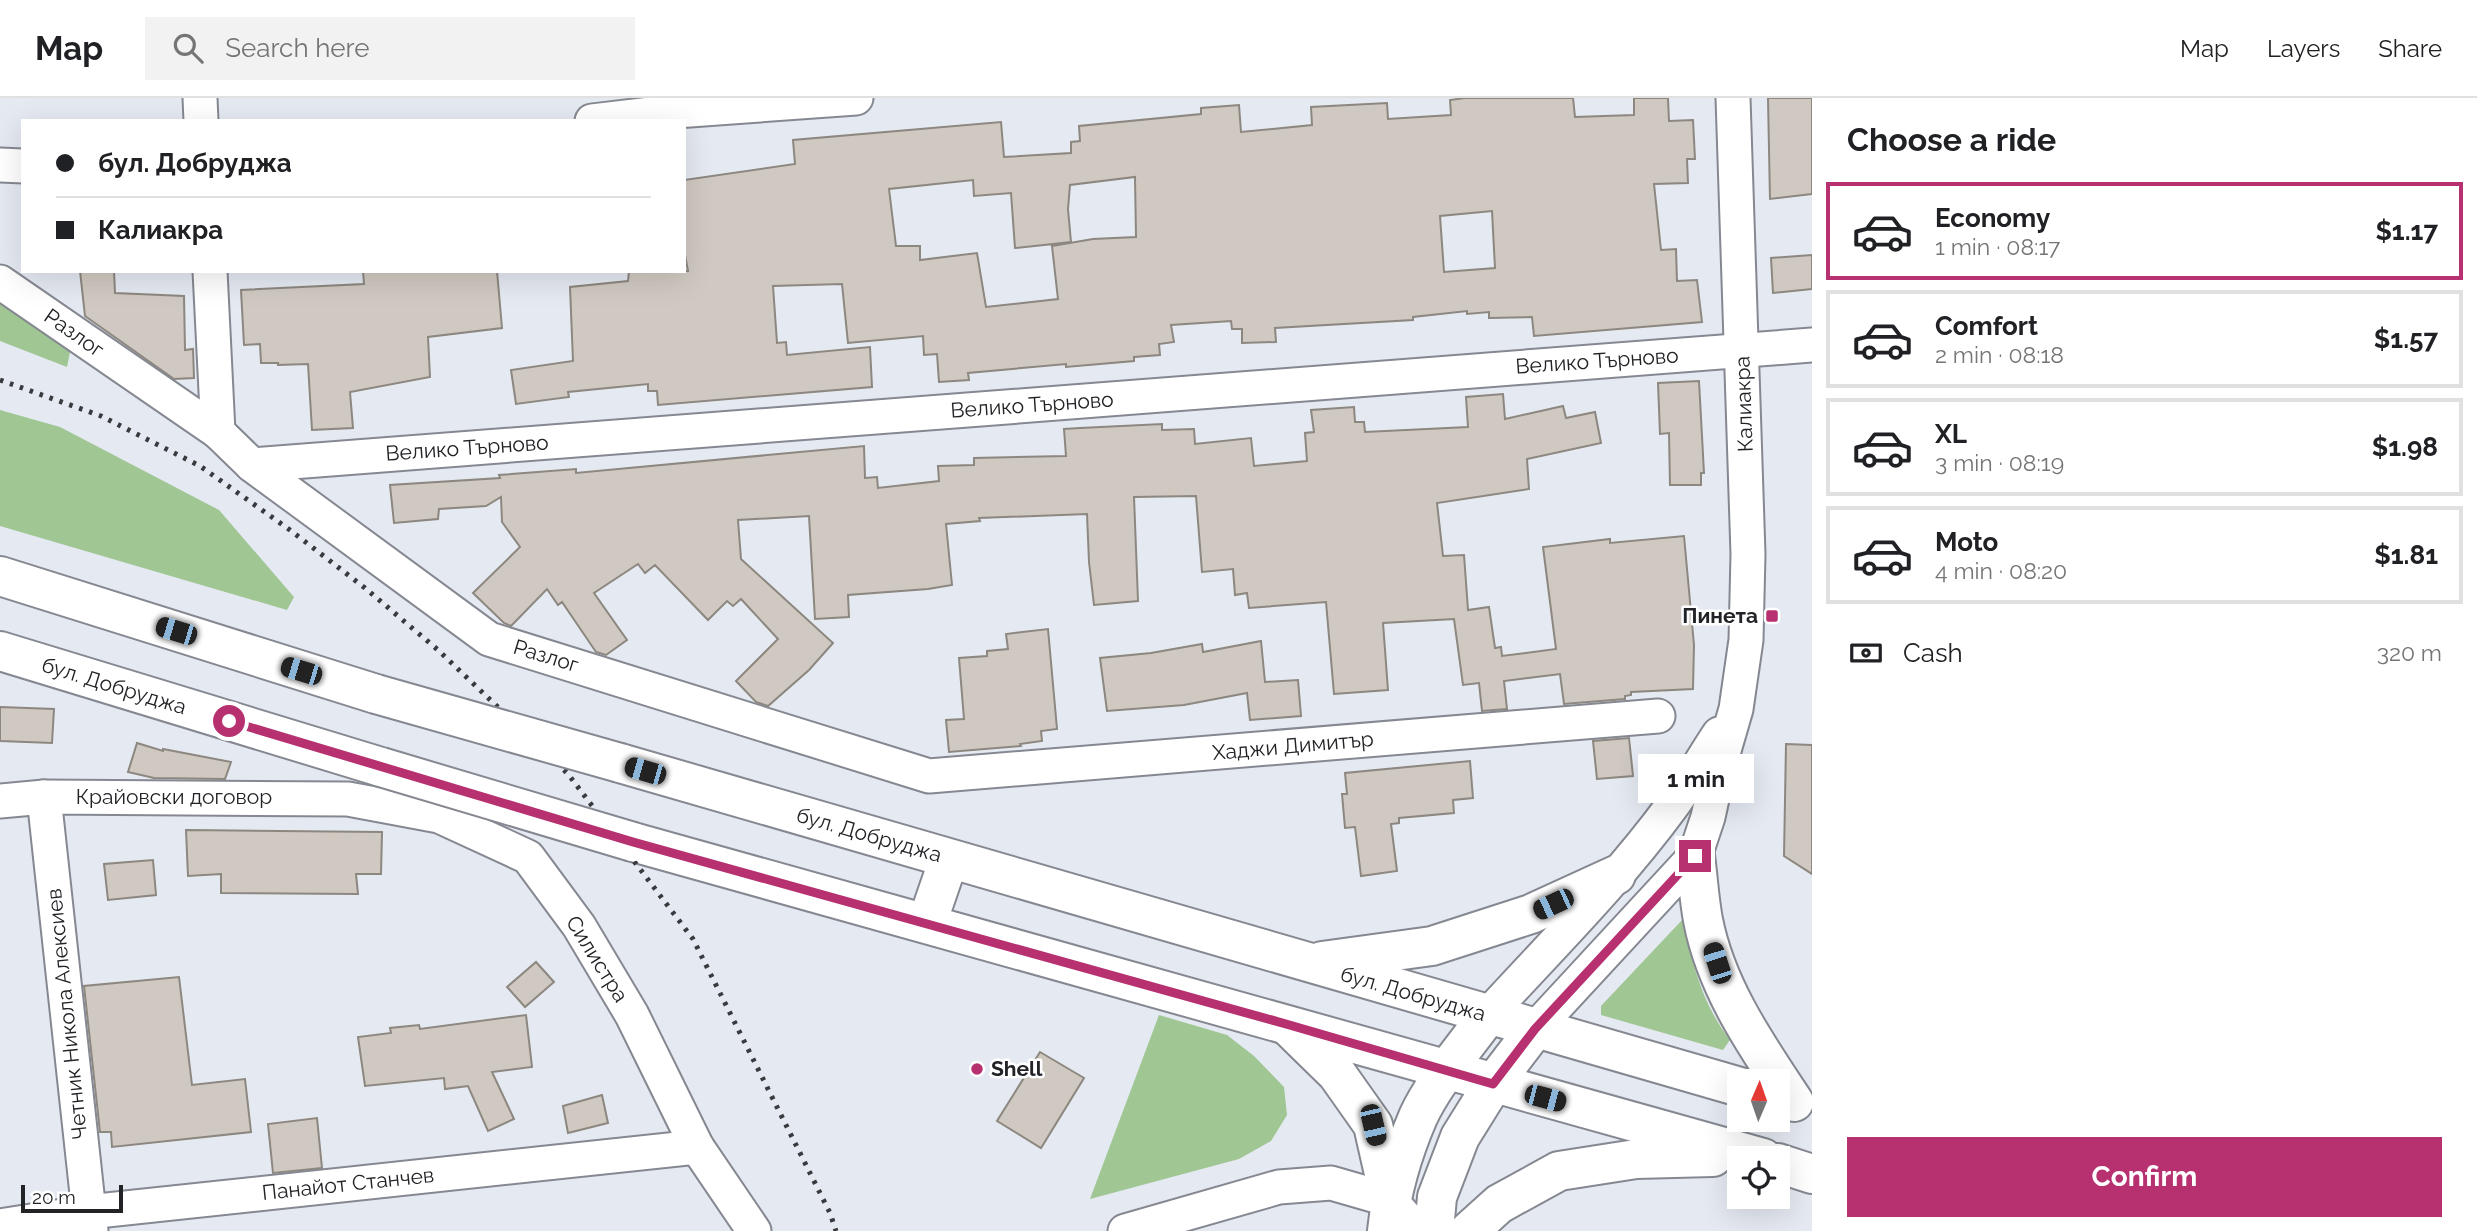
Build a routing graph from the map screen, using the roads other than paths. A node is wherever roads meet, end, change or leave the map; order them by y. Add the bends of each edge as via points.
1 (200, 98) edge
2 (856, 98) edge
3 (1733, 98) edge
4 (676, 105) edge
5 (201, 119) edge
6 (602, 119) edge
7 (0, 165) edge
8 (21, 166) edge
9 (210, 273) edge
10 (0, 282) edge
11 (1812, 345) edge
12 (1742, 350) junction
13 (218, 432) junction
14 (252, 465) junction
15 (0, 576) edge
16 (0, 651) edge
17 (1736, 709) junction
18 (1658, 716) dead end
19 (929, 776) joint
20 (44, 797) junction
21 (348, 799) joint
22 (0, 801) edge
23 (1695, 856) junction
24 (949, 859) junction
25 (1616, 875) junction
26 (926, 923) junction
27 (1307, 964) junction
28 (1488, 1015) junction
29 (1286, 1024) junction
30 (1535, 1029) junction
31 (1447, 1071) junction
32 (1727, 1083) edge
33 (1493, 1084) junction
34 (1795, 1103) edge
35 (697, 1147) junction
36 (1727, 1149) edge
37 (1727, 1159) edge
38 (1790, 1167) edge
39 (1812, 1174) edge
40 (1389, 1216) edge
41 (89, 1221) edge
42 (0, 1226) edge
43 (754, 1231) edge
44 (1125, 1231) edge
45 (1415, 1231) edge
46 (1434, 1231) edge
47 (1469, 1231) edge

1 - 5 street
2 - 4 street
3 - 12 street, Калиакра
4 - 6 street
7 - 8 street
9 - 13 street
10 - 13 street, Разлог
11 - 12 street, Велико Търново
12 - 14 street, Велико Търново
12 - 17 street, Калиакра via 1748,567 1746,640
13 - 14 street, Разлог
14 - 19 street, Разлог via 489,639
15 - 24 main road, бул. Добруджа, bridge via 376,694
16 - 26 main road, бул. Добруджа, bridge via 633,842
17 - 23 street, Калиакра
17 - 25 street, Калиакра via 1673,804
18 - 19 street, Хаджи Димитър
20 - 21 street, Крайовски договор
20 - 22 street, Крайовски договор
20 - 41 street, Четник Никола Алексиев
21 - 35 street, Силистра via 439,816 528,857 579,926 632,1015
23 - 30 street, Калиакра
23 - 34 main road via 1703,922 1723,983 1749,1034
24 - 26 main road
24 - 27 main road, бул. Добруджа
25 - 27 main road via 1531,914 1432,946
25 - 28 street, Калиакра
26 - 29 main road, бул. Добруджа
27 - 28 main road, бул. Добруджа
28 - 30 main road, бул. Добруджа
28 - 31 main road
29 - 31 main road, бул. Добруджа
29 - 40 main road via 1337,1074 1373,1125
30 - 32 main road, бул. Добруджа
30 - 33 main road
31 - 33 main road, бул. Добруджа
31 - 40 main road via 1418,1116
33 - 36 main road, бул. Добруджа
33 - 46 main road via 1460,1137 1437,1197
35 - 41 street, Панайот Станчев
35 - 43 street, Силистра
37 - 47 main road via 1636,1159 1559,1171 1499,1204
38 - 39 main road, бул. Добруджа
40 - 44 street via 1331,1183 1279,1187
40 - 45 street via 1410,1222
41 - 42 street, Панайот Станчев

